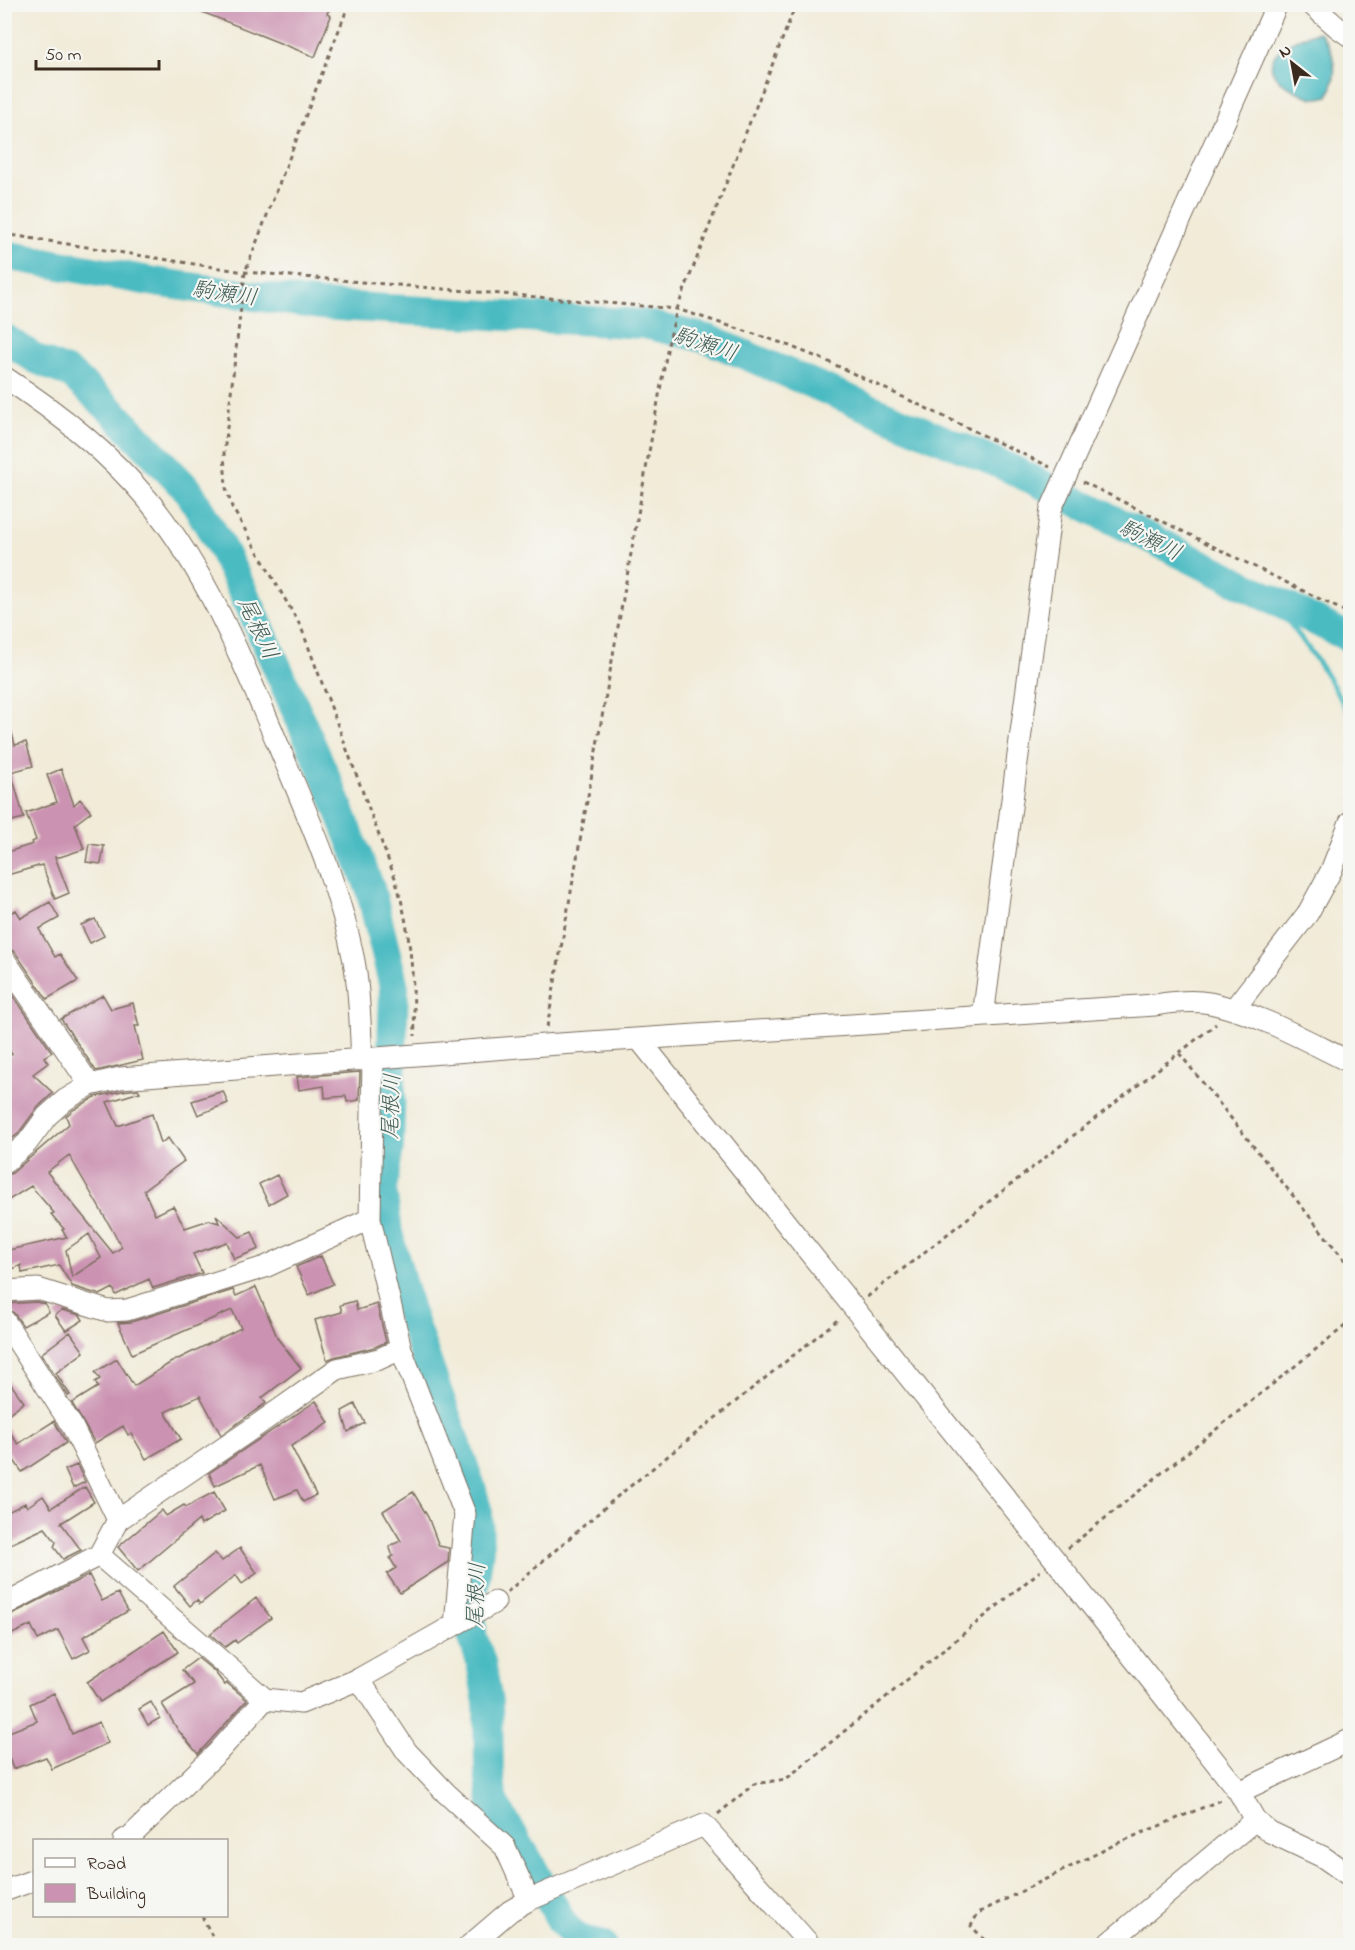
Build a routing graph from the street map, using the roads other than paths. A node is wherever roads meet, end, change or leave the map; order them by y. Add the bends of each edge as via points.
1 (1277, 4) edge
2 (1311, 4) edge
3 (1350, 36) edge
4 (4, 376) edge
5 (1350, 822) edge
6 (4, 959) edge
7 (1234, 1009) junction
8 (983, 1016) junction
9 (639, 1039) junction
10 (371, 1058) junction
11 (1350, 1062) edge
12 (90, 1085) junction
13 (4, 1163) edge
14 (369, 1219) junction
15 (4, 1291) edge
16 (4, 1320) edge
17 (401, 1349) junction
18 (118, 1520) junction
19 (99, 1555) junction
20 (495, 1602) road end
21 (4, 1605) edge
22 (455, 1625) junction
23 (359, 1679) junction
24 (265, 1699) junction
25 (1350, 1740) edge
26 (1239, 1792) junction
27 (1255, 1820) junction
28 (126, 1839) edge
29 (1350, 1876) edge
30 (33, 1880) edge
31 (4, 1892) edge
32 (529, 1900) junction
33 (469, 1946) edge
34 (811, 1946) edge
35 (1105, 1946) edge

1 - 8 street via 1051,509
2 - 3 street
4 - 10 street via 70,423 147,499 173,532 226,623 338,893
5 - 7 street via 1331,871 1308,913
6 - 12 street
7 - 8 street via 1180,1001
7 - 11 street
8 - 9 street
9 - 10 street
9 - 26 street
10 - 12 street via 150,1074
10 - 14 street
12 - 13 street via 65,1100
14 - 15 street via 265,1267 127,1310 108,1311 38,1289
14 - 17 street
16 - 18 street via 72,1426
17 - 18 street via 337,1369
17 - 22 street via 465,1514
18 - 19 street
19 - 21 street
19 - 24 street
20 - 22 street
22 - 23 street
23 - 24 street via 301,1702
23 - 32 street via 407,1752 505,1847
24 - 28 street via 218,1752
25 - 26 street
26 - 27 street
27 - 29 street
27 - 35 street
30 - 31 street
32 - 33 street
32 - 34 street via 704,1826

